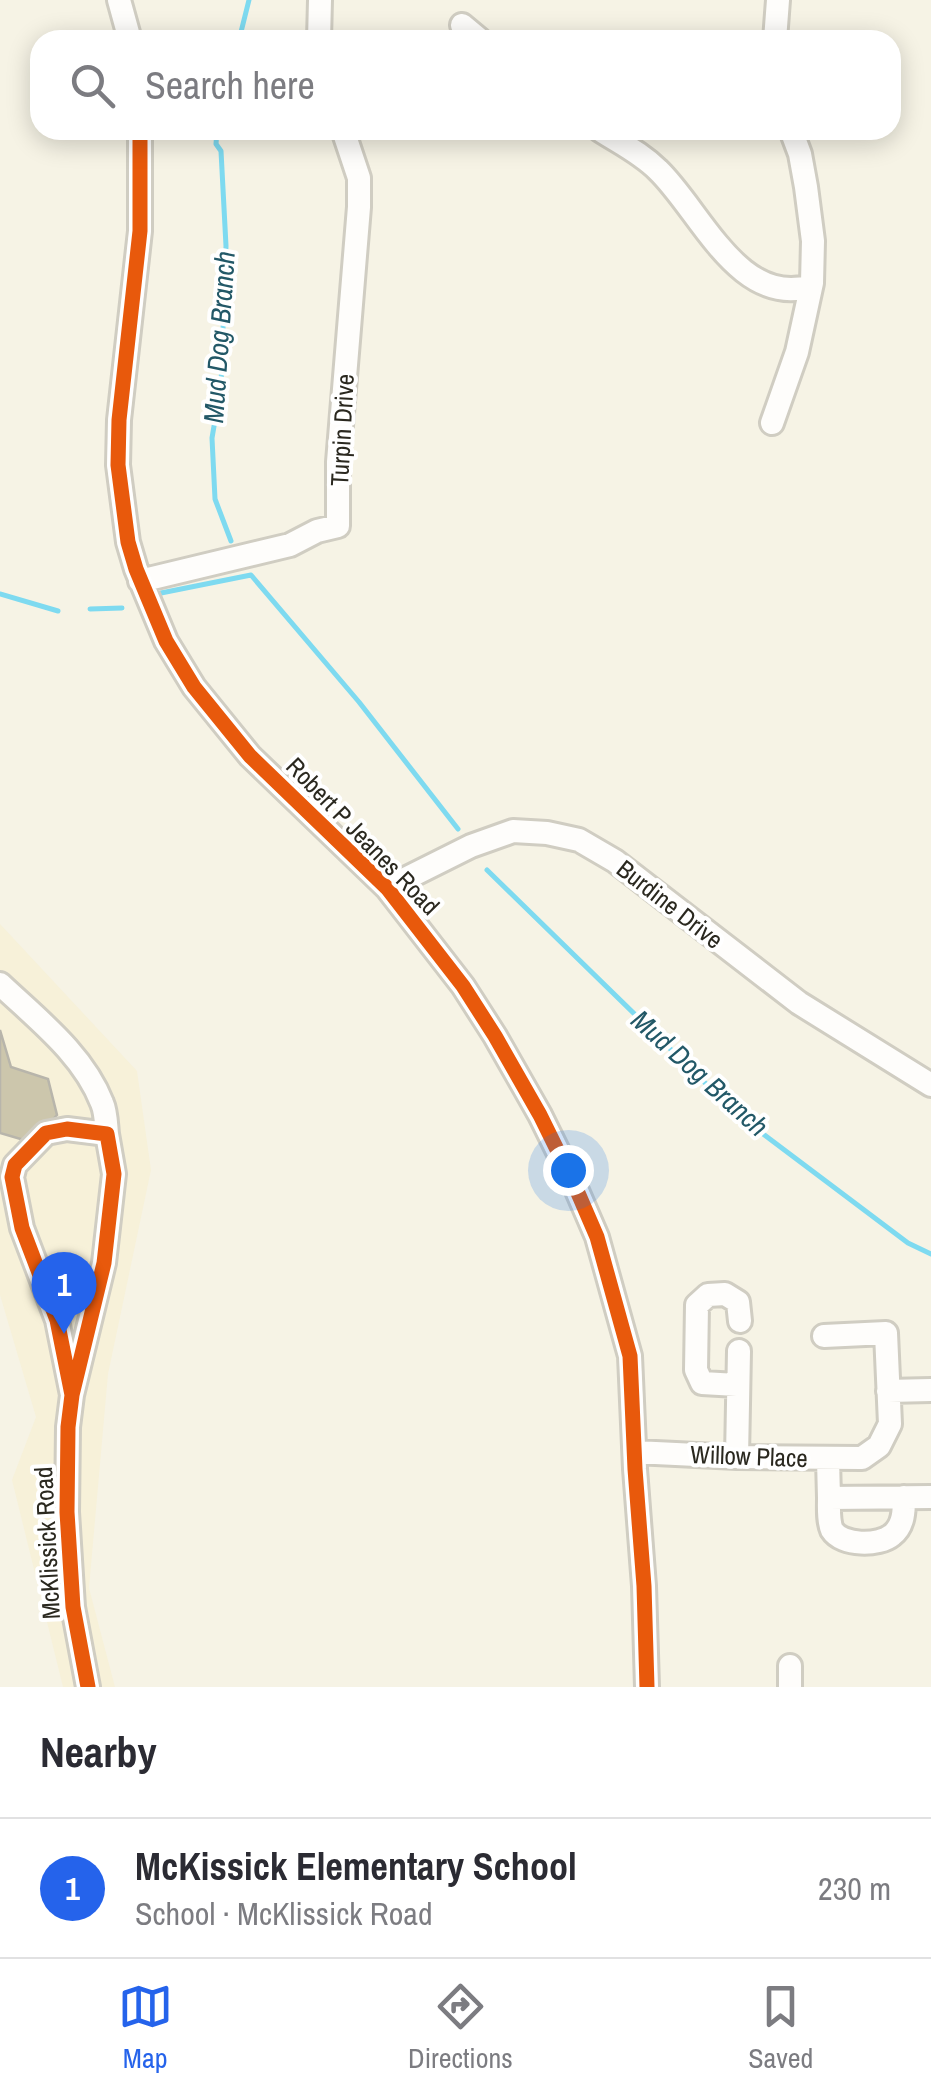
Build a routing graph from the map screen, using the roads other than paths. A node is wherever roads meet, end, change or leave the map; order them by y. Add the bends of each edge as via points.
1 (119, 0) edge
2 (320, 0) edge
3 (778, 0) edge
4 (127, 30) edge
5 (319, 30) edge
6 (776, 30) edge
7 (140, 140) edge
8 (346, 140) edge
9 (617, 140) edge
10 (795, 140) edge
11 (812, 286) junction
12 (772, 423) dead end
13 (140, 581) junction
14 (387, 888) junction
15 (0, 984) edge
16 (931, 1084) edge
17 (107, 1134) junction
18 (740, 1321) dead end
19 (824, 1336) dead end
20 (738, 1351) dead end
21 (737, 1384) junction
22 (931, 1390) edge
23 (888, 1391) junction
24 (72, 1395) junction
25 (931, 1408) edge
26 (636, 1452) junction
27 (737, 1456) junction
28 (828, 1458) junction
29 (904, 1497) junction
30 (931, 1497) edge
31 (829, 1498) junction
32 (88, 1687) edge
33 (647, 1687) edge

1 - 4 street
2 - 5 street
3 - 6 street
7 - 13 street, Robert P Jeanes Road via 140,232 118,465
8 - 13 street, Turpin Drive via 360,207 338,526 290,545
9 - 11 street via 660,172 730,259 775,288
10 - 11 street via 813,240
11 - 12 street via 798,352
13 - 14 street, Robert P Jeanes Road via 166,641 250,756
14 - 16 street, Burdine Drive via 513,831 579,840 616,861 799,1003
14 - 26 street, Robert P Jeanes Road via 488,1024 575,1186 597,1237 630,1356
15 - 17 street via 90,1078 104,1106
17 - 24 street, McKlissick Road via 114,1174 104,1263
17 - 24 street, McKlissick Road via 46,1133 15,1165 12,1178 22,1228 57,1320
18 - 21 street via 738,1302 725,1294 708,1295 696,1305 696,1370 702,1382
19 - 23 street via 886,1333
20 - 21 street
21 - 27 street
22 - 23 street
22 - 25 street
23 - 28 street, Willow Place via 890,1424 880,1446 862,1458
24 - 32 street, McKlissick Road via 68,1531
26 - 27 street, Willow Place
26 - 33 street, Robert P Jeanes Road
27 - 28 street, Willow Place
28 - 31 street
29 - 30 street
29 - 31 street
29 - 31 street via 900,1526 891,1537 857,1542 837,1536 830,1526

